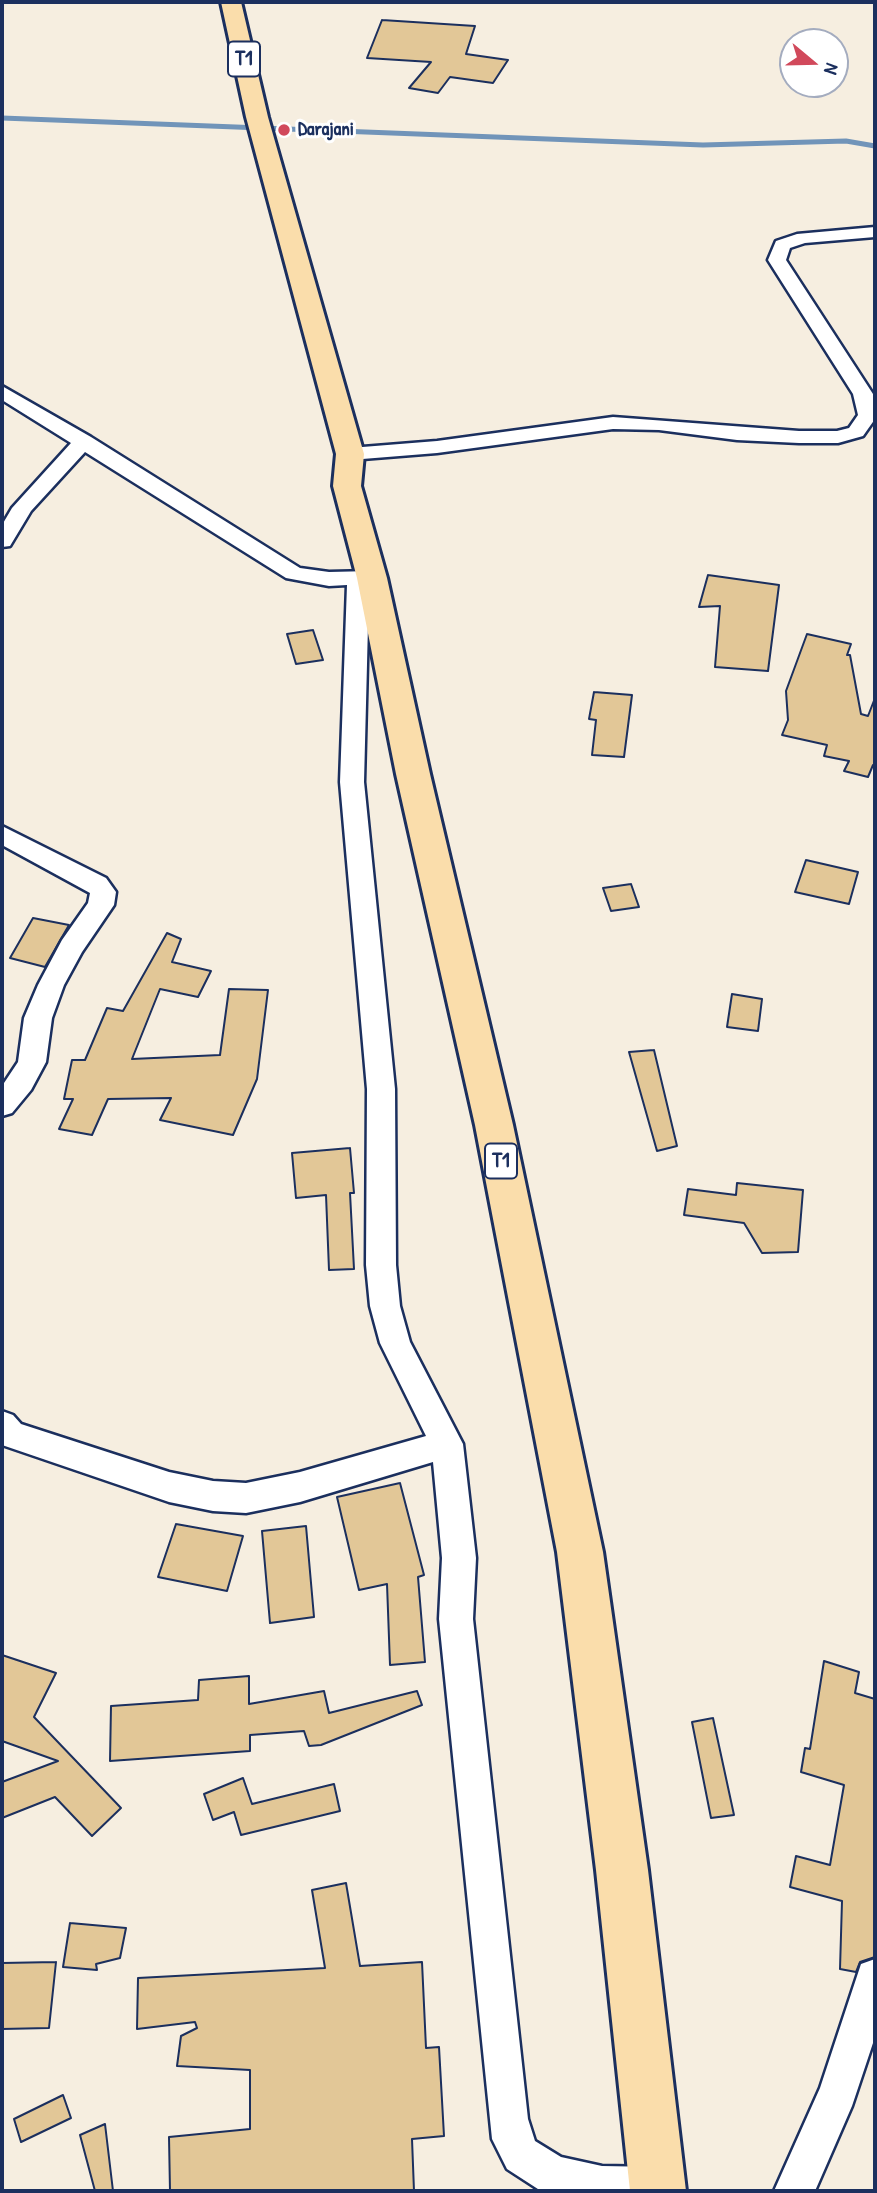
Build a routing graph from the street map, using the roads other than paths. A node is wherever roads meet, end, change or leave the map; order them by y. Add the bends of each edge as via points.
1 (231, 2) edge
2 (875, 232) edge
3 (2, 392) edge
4 (83, 441) junction
5 (350, 454) junction
6 (2, 541) edge
7 (365, 579) junction
8 (2, 834) edge
9 (2, 1105) edge
10 (2, 1426) edge
11 (447, 1444) junction
12 (875, 1978) edge
13 (658, 2189) edge
14 (794, 2191) edge

1 - 5 highway, T1
2 - 5 street via 803,238 782,245 777,260 863,394 868,415 856,432 799,437 613,423
3 - 4 street
4 - 6 street via 23,508
4 - 7 street via 294,573 308,578
5 - 7 highway, T1 via 348,486
7 - 11 street via 352,782 381,1089 381,1265 395,1343
7 - 13 highway, T1 via 494,1125 580,1552
8 - 9 street via 97,884 103,892 101,905 51,985 38,1018 32,1062
10 - 11 street via 10,1434 169,1487 246,1498
11 - 13 street via 458,1559 456,1619 512,2139 521,2155 553,2176 602,2186
12 - 14 street via 838,2092

